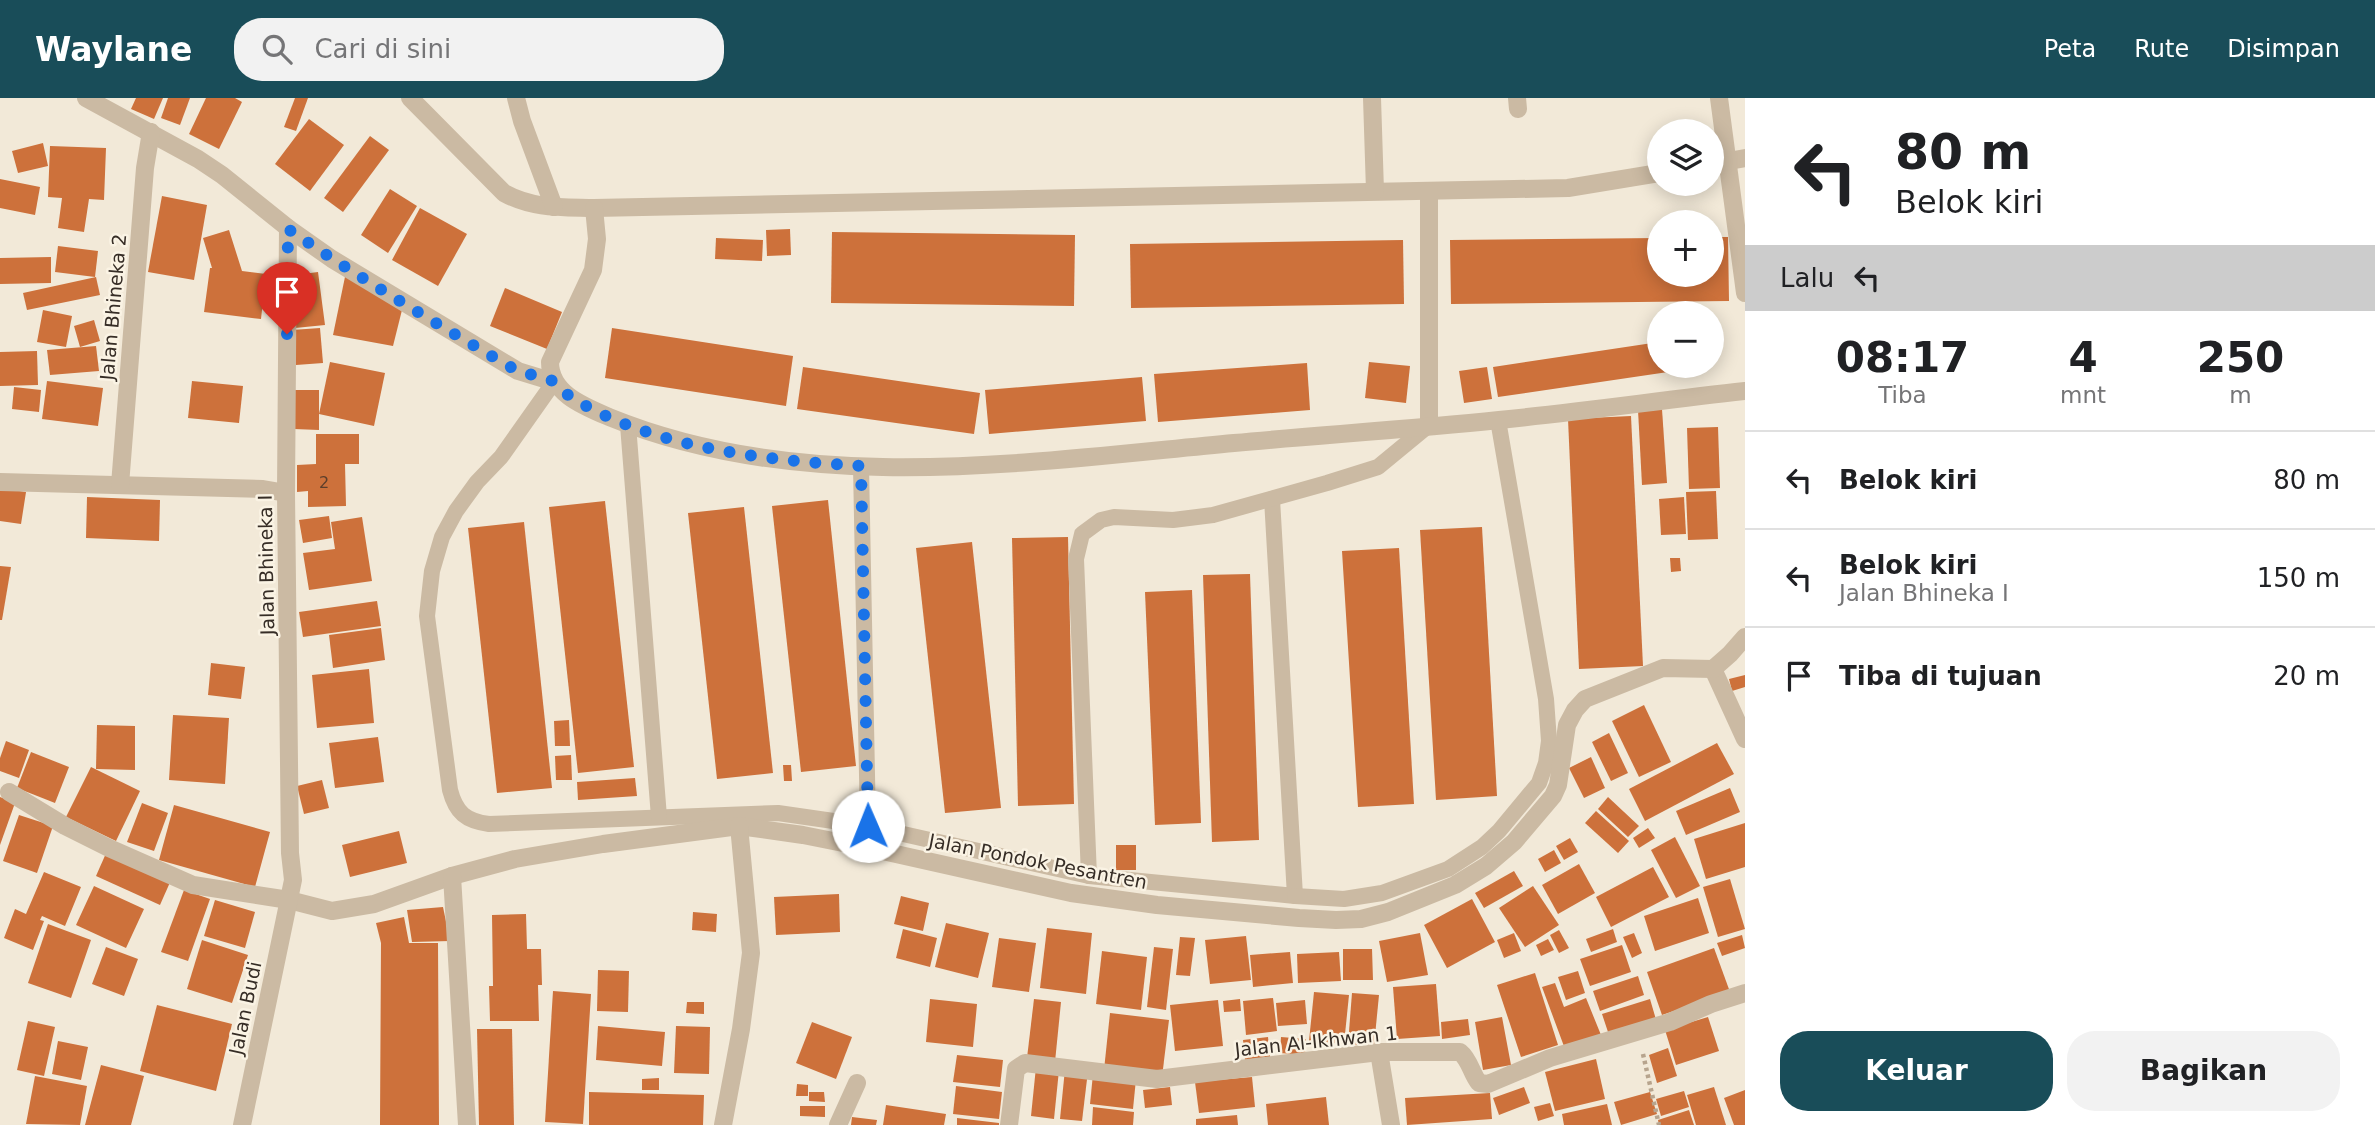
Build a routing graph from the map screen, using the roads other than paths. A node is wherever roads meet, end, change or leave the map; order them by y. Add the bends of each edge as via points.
1 (86, 98) edge
2 (410, 98) edge
3 (516, 98) edge
4 (1372, 98) edge
5 (1718, 98) edge
6 (150, 132) junction
7 (1728, 161) edge
8 (1647, 175) edge
9 (1375, 191) junction
10 (1429, 191) junction
11 (554, 207) junction
12 (594, 208) junction
13 (288, 229) junction
14 (1745, 293) edge
15 (554, 382) junction
16 (1745, 391) edge
17 (1498, 420) junction
18 (628, 425) junction
19 (1429, 425) junction
20 (861, 466) junction
21 (0, 482) edge
22 (120, 485) junction
23 (286, 493) junction
24 (1272, 499) junction
25 (1745, 637) edge
26 (1713, 669) junction
27 (1745, 739) edge
28 (9, 792) dead end
29 (659, 817) junction
30 (740, 826) junction
31 (868, 826) junction
32 (452, 876) junction
33 (1089, 876) junction
34 (1295, 896) junction
35 (289, 900) junction
36 (1745, 993) edge
37 (1379, 1052) junction
38 (857, 1083) dead end
39 (242, 1125) edge
40 (467, 1125) edge
41 (723, 1125) edge
42 (838, 1125) edge
43 (1009, 1125) edge
44 (1391, 1125) edge

1 - 6 street
2 - 11 street via 504,193 519,201
3 - 11 street
4 - 9 street
5 - 7 street
6 - 13 street via 222,175
6 - 22 street, Jalan Bhineka 2
7 - 14 street
8 - 10 street via 1568,188
9 - 10 street
9 - 12 street
10 - 19 street
11 - 12 street
12 - 15 street via 593,270 550,362
13 - 15 street via 518,371
13 - 23 street, Jalan Bhineka I
15 - 18 street via 573,399
15 - 29 lane via 502,457 456,511 432,571 427,616 450,790 466,818 489,824
16 - 17 street
17 - 19 street
17 - 34 lane via 1546,699 1549,741 1539,783 1491,839 1448,869 1382,893 1344,899
18 - 20 street via 761,458
18 - 29 lane
19 - 20 street via 1031,462
19 - 24 lane via 1378,467
20 - 31 lane
21 - 22 street
22 - 23 street
23 - 35 street, Jalan Bhineka I via 293,880
24 - 33 lane via 1173,520 1114,517 1082,534 1076,559
24 - 34 lane
25 - 26 street
26 - 27 street
26 - 30 street, Jalan Pondok Pesantren via 1663,668 1585,699 1567,725 1553,796 1514,842 1455,885 1361,919 1299,918 1071,893 878,850
28 - 35 street, Jalan Pondok Pesantren via 109,848 194,884
29 - 31 lane via 778,813
30 - 32 street, Jalan Pondok Pesantren via 514,859
30 - 41 street via 751,953
31 - 33 lane
32 - 35 street, Jalan Pondok Pesantren via 373,904 332,911
32 - 40 street
33 - 34 lane
35 - 39 street, Jalan Budi
36 - 37 street, Jalan Al-Ikhwan 1 via 1670,1022 1550,1058 1488,1084 1479,1083 1460,1052
37 - 43 street, Jalan Al-Ikhwan 1 via 1157,1079 1025,1063 1016,1069
37 - 44 street
38 - 42 street

